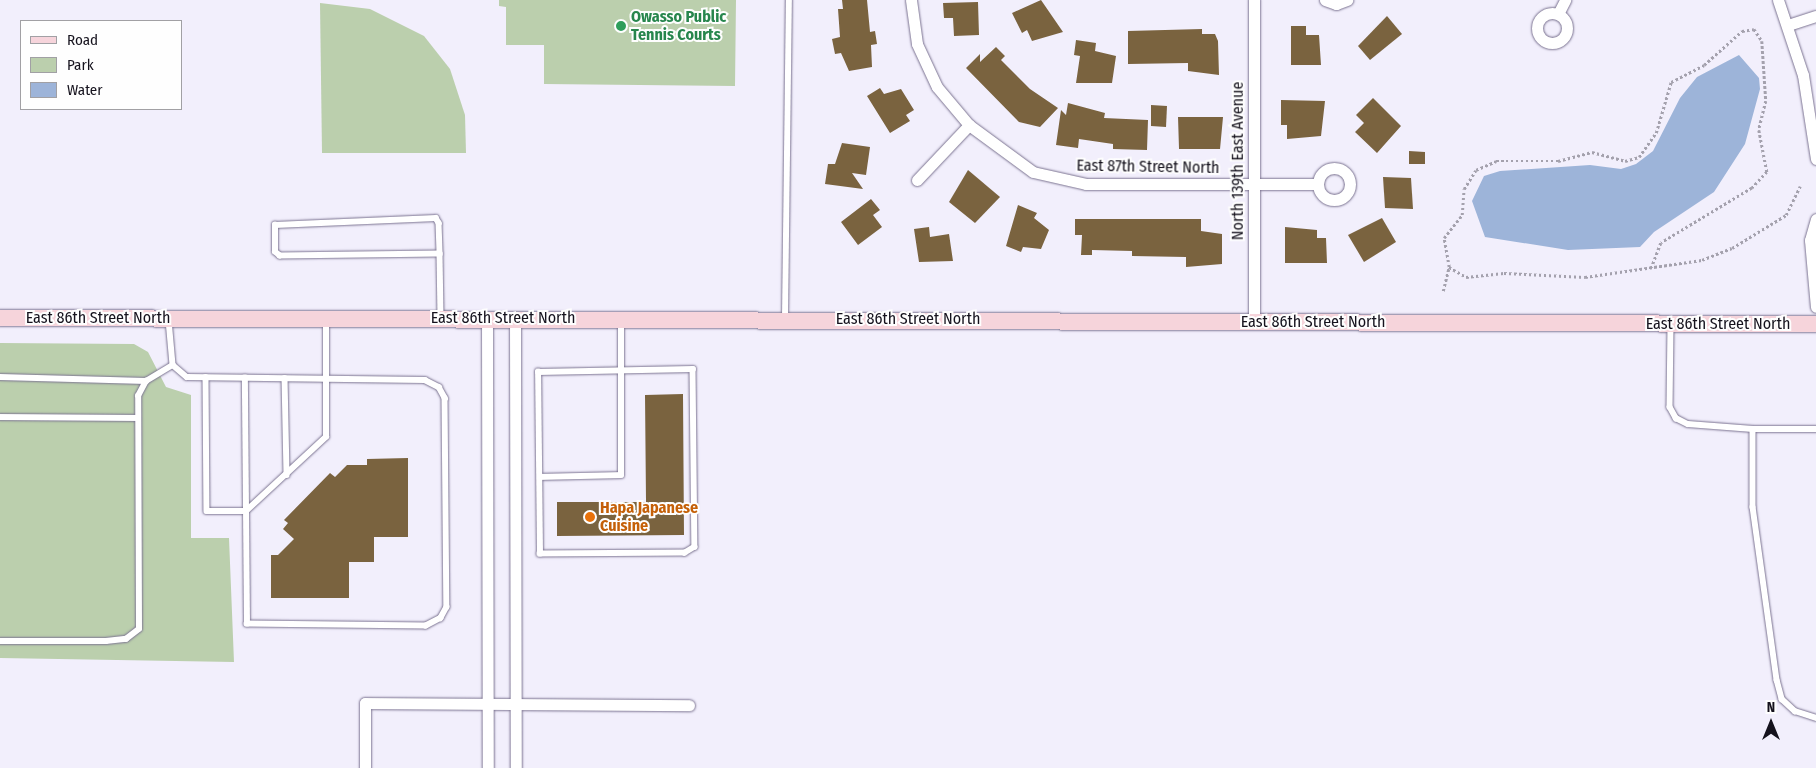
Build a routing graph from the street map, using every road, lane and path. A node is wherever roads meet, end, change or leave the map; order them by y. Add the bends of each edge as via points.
1 (789, 0) edge
2 (911, 0) edge
3 (1254, 0) edge
4 (1325, 0) edge
5 (1347, 0) edge
6 (1565, 0) edge
7 (1778, 0) edge
8 (1558, 14) dead end
9 (1816, 16) edge
10 (1788, 25) junction
11 (969, 125) junction
12 (1816, 159) edge
13 (917, 180) dead end
14 (1253, 184) junction
15 (1317, 184) dead end
16 (1800, 186) dead end
17 (1816, 219) edge
18 (440, 254) junction
19 (1449, 266) junction
20 (1652, 266) junction
21 (1443, 292) dead end
22 (1816, 307) edge
23 (0, 318) edge
24 (169, 318) junction
25 (326, 318) junction
26 (440, 318) junction
27 (487, 318) junction
28 (515, 318) junction
29 (621, 318) junction
30 (785, 318) junction
31 (1254, 322) junction
32 (1671, 324) junction
33 (1816, 324) edge
34 (172, 365) junction
35 (622, 370) junction
36 (0, 377) edge
37 (206, 378) junction
38 (245, 378) junction
39 (285, 378) junction
40 (327, 379) junction
41 (146, 381) junction
42 (0, 417) edge
43 (138, 418) junction
44 (1816, 428) edge
45 (1753, 429) junction
46 (287, 475) junction
47 (540, 477) junction
48 (246, 511) junction
49 (0, 641) edge
50 (488, 704) junction
51 (516, 704) junction
52 (689, 705) dead end
53 (1816, 718) edge
54 (365, 768) edge
55 (488, 768) edge
56 (516, 768) edge

1 - 30 lane
2 - 11 street, East 87th Street North via 924,61 937,87
3 - 14 street, North 139th East Avenue
4 - 5 street via 1336,4
6 - 8 street
7 - 10 street
9 - 10 street
10 - 12 street via 1803,75
11 - 13 street
11 - 14 street, East 87th Street North via 1019,164 1065,182
14 - 15 street, East 87th Street North
14 - 31 street, North 139th East Avenue
16 - 20 path via 1786,216 1732,248 1702,260
17 - 22 street via 1810,240
18 - 18 lane via 436,218 277,221 275,252 280,256
18 - 26 lane
19 - 20 path via 1462,276 1504,273 1524,278 1593,277
19 - 20 path via 1444,238 1462,215 1464,189 1476,170 1490,162 1558,161 1592,152 1625,161 1639,157 1658,129 1671,82 1704,65 1742,31 1754,29 1762,41 1766,101 1760,130 1767,172 1752,188 1661,243
19 - 21 path
23 - 24 main road, East 86th Street North
24 - 25 main road, East 86th Street North
24 - 34 lane
25 - 26 main road, East 86th Street North
25 - 40 lane
26 - 27 main road, East 86th Street North
27 - 28 main road, East 86th Street North
27 - 50 street
28 - 29 main road, East 86th Street North
28 - 51 street
29 - 30 main road, East 86th Street North
29 - 35 lane
30 - 31 main road, East 86th Street North
31 - 32 main road, East 86th Street North
32 - 33 main road, East 86th Street North
32 - 45 lane via 1670,407 1676,418 1688,424
34 - 37 lane via 187,377
34 - 41 lane
35 - 47 lane via 622,475
35 - 47 lane via 538,372
35 - 47 lane via 693,369 695,547 685,553 540,554
36 - 41 lane
37 - 38 lane
37 - 48 lane via 207,511
38 - 39 lane
38 - 48 lane
39 - 40 lane
39 - 46 lane
40 - 46 lane via 326,437
40 - 48 lane via 424,380 433,382 446,398 444,613 426,626 247,624
41 - 43 lane via 138,396
42 - 43 lane
43 - 49 lane via 139,629 126,639 106,641
44 - 45 lane
45 - 53 lane via 1753,507 1777,680 1782,699 1795,711
46 - 48 lane
50 - 51 street
50 - 54 street via 365,703
50 - 55 street
51 - 52 street
51 - 56 street

